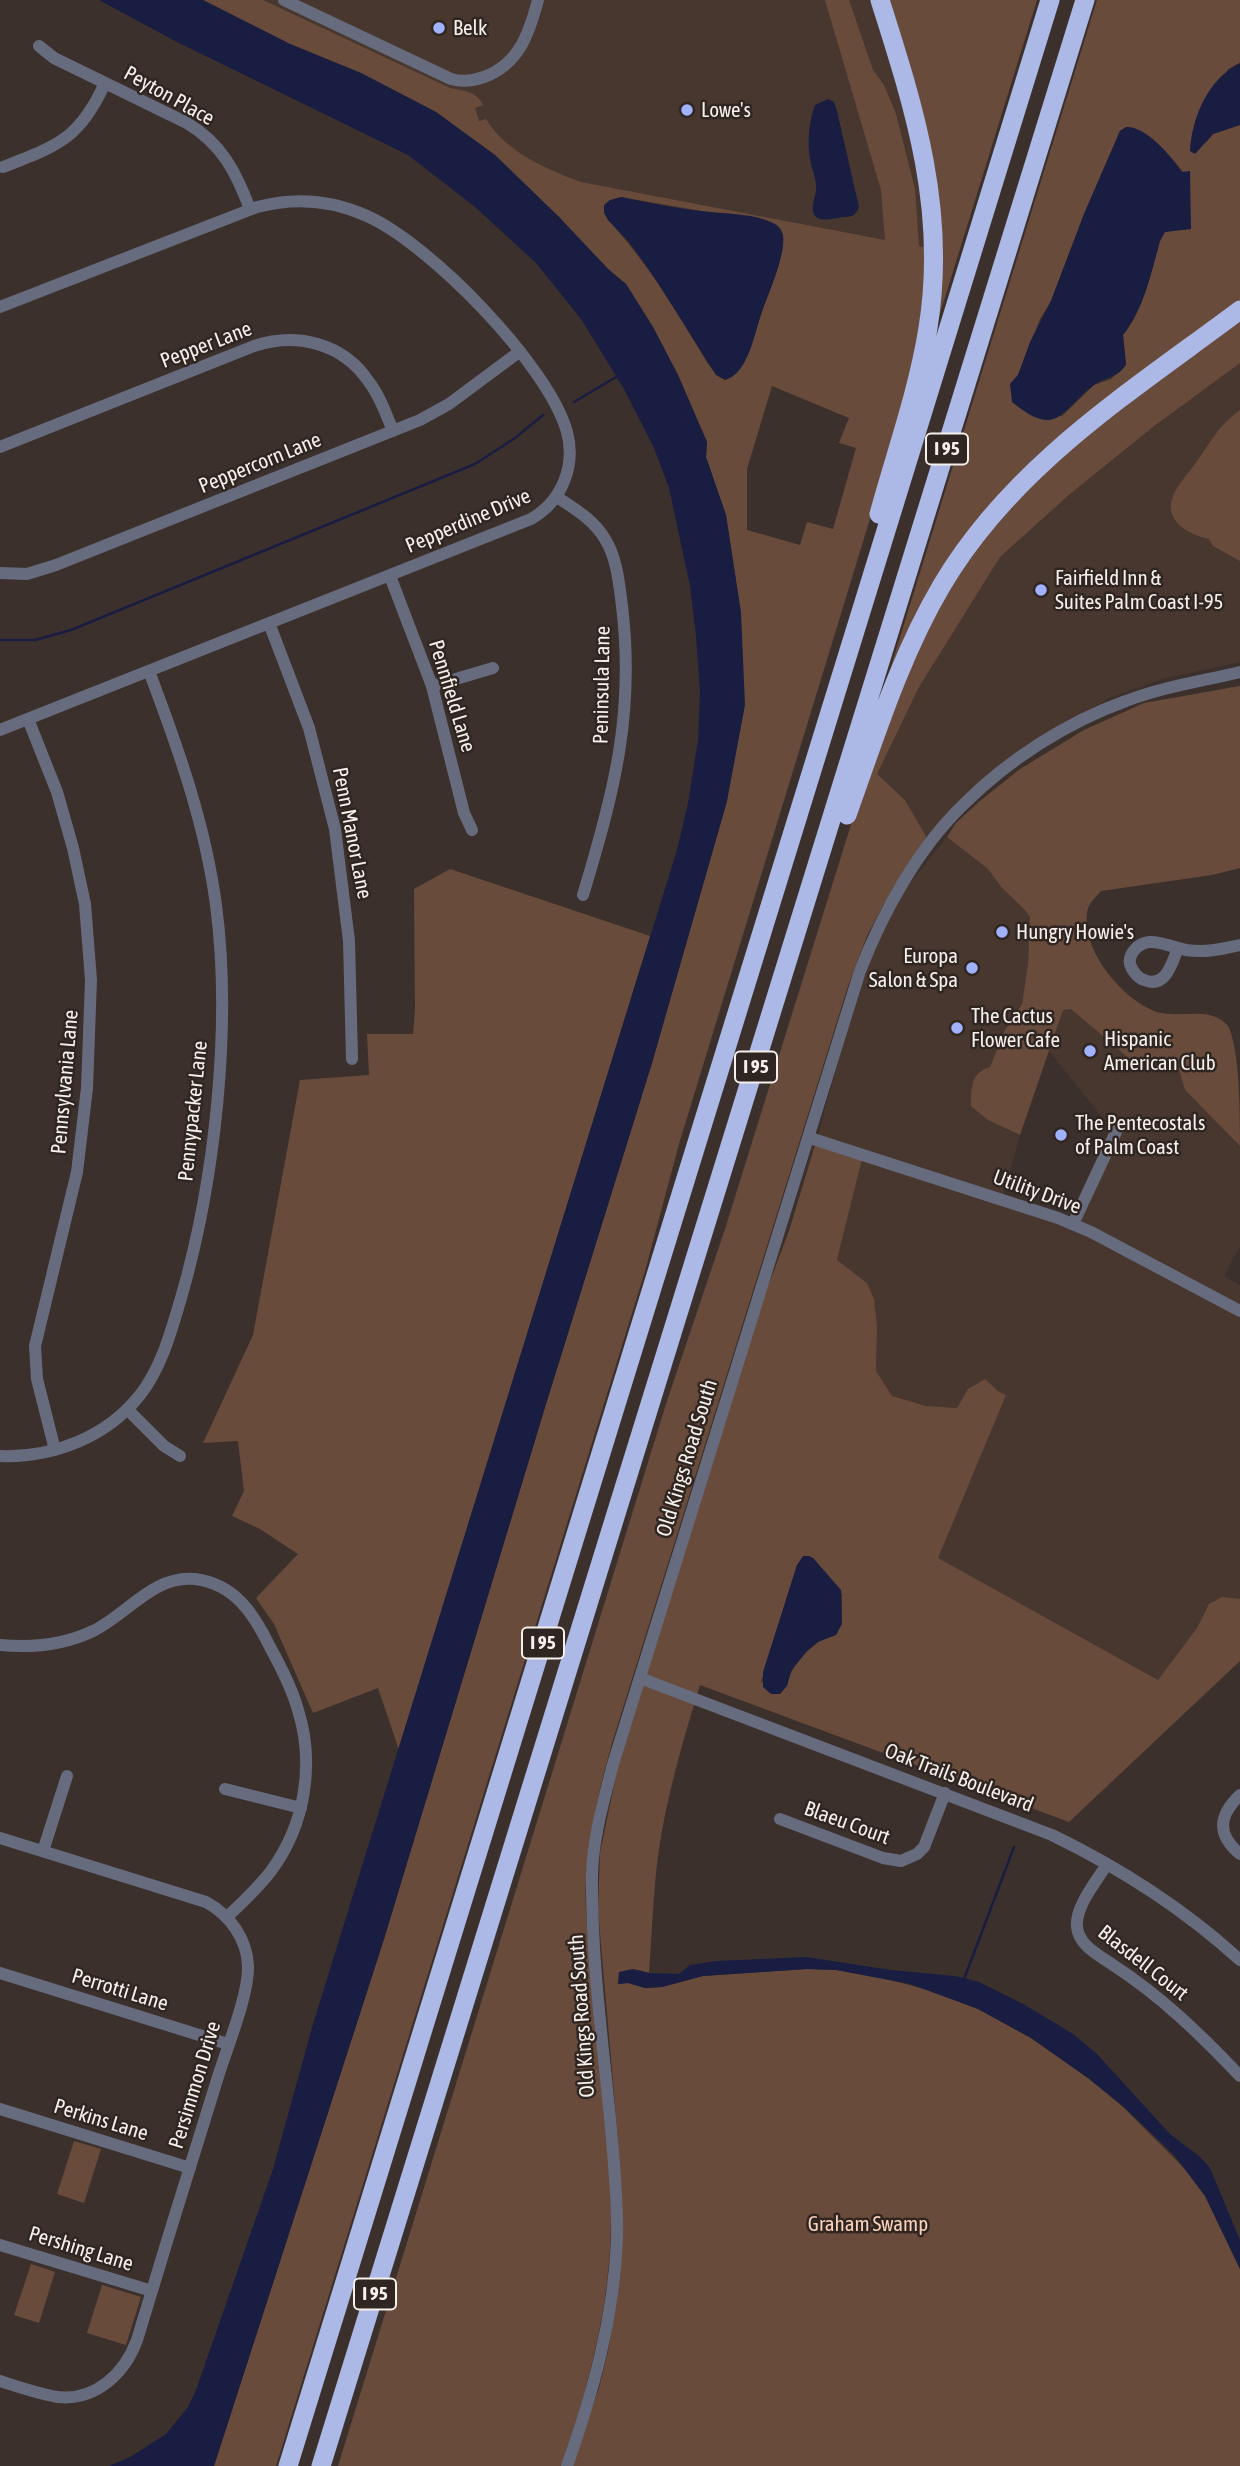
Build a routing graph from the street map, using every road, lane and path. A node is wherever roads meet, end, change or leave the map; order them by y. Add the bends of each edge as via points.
1 (284, 0) edge
2 (538, 0) edge
3 (880, 0) edge
4 (1050, 0) edge
5 (1085, 0) edge
6 (39, 46) dead end
7 (105, 83) junction
8 (3, 167) dead end
9 (250, 209) junction
10 (0, 307) edge
11 (1240, 310) edge
12 (519, 352) junction
13 (393, 431) junction
14 (0, 447) edge
15 (557, 497) junction
16 (0, 573) edge
17 (390, 576) junction
18 (269, 623) junction
19 (493, 668) dead end
20 (149, 671) junction
21 (1240, 672) edge
22 (432, 687) junction
23 (28, 719) junction
24 (0, 730) edge
25 (799, 820) junction
26 (472, 830) dead end
27 (583, 895) dead end
28 (808, 898) junction
29 (1240, 945) edge
30 (1178, 948) dead end
31 (352, 1059) dead end
32 (1117, 1130) dead end
33 (810, 1138) junction
34 (1073, 1224) junction
35 (1240, 1311) edge
36 (127, 1409) junction
37 (55, 1450) junction
38 (0, 1456) edge
39 (180, 1456) dead end
40 (0, 1645) edge
41 (640, 1678) junction
42 (67, 1776) dead end
43 (225, 1789) dead end
44 (945, 1793) junction
45 (1240, 1794) edge
46 (301, 1808) junction
47 (780, 1819) dead end
48 (0, 1838) edge
49 (43, 1851) junction
50 (1240, 1854) edge
51 (1107, 1864) junction
52 (227, 1917) junction
53 (1240, 1960) edge
54 (0, 1973) edge
55 (228, 2044) junction
56 (1240, 2076) edge
57 (0, 2109) edge
58 (190, 2168) junction
59 (0, 2245) edge
60 (152, 2291) junction
61 (0, 2381) edge
62 (288, 2466) edge
63 (321, 2466) edge
64 (566, 2466) edge

1 - 2 street via 451,79 466,81 494,73 513,58 524,42
3 - 25 highway via 924,151 934,238 932,300 920,367 862,578 799,781
4 - 25 highway, I 95
5 - 28 highway, I 95
6 - 7 street, Peyton Place
7 - 8 street via 93,109 74,132
7 - 9 street, Peyton Place via 210,139 234,169
9 - 10 street, Pepperdine Drive
9 - 12 street, Pepperdine Drive via 311,201 376,220 450,276
11 - 28 highway via 1054,452 1014,490 972,541 920,626 837,841
12 - 13 street, Peppercorn Lane via 438,411
12 - 15 street, Pepperdine Drive via 566,430 569,466
13 - 14 street, Pepper Lane via 369,381 350,361 320,345 289,340 244,350
13 - 16 street, Peppercorn Lane via 56,565 27,574
15 - 17 street, Pepperdine Drive via 527,521
15 - 27 street, Peninsula Lane via 588,518 607,542 617,576 625,642 618,768
17 - 18 street, Pepperdine Drive
17 - 22 street, Pennfield Lane
18 - 20 street, Pepperdine Drive
18 - 31 street, Penn Manor Lane via 309,728 335,829 348,926
19 - 22 street
20 - 23 street, Pepperdine Drive
20 - 36 street, Pennypacker Lane via 187,776 208,856 218,931 221,1012 212,1140 188,1273 160,1361
21 - 33 street, Old Kings Road South via 1107,708 1028,753 964,803 920,859 874,936
22 - 26 street, Pennfield Lane
23 - 24 street, Pepperdine Drive
23 - 37 street, Pennsylvania Lane via 72,841 87,921 91,980 87,1088 77,1172 35,1346 37,1379
25 - 62 highway, I 95
28 - 63 highway, I 95
29 - 30 street via 1212,951
32 - 34 street
33 - 34 street, Utility Drive
33 - 41 street, Old Kings Road South
34 - 35 street, Utility Drive
36 - 37 street, Pennypacker Lane via 96,1433
36 - 39 street
37 - 38 street, Pennypacker Lane
40 - 46 street via 37,1646 79,1637 169,1582 195,1579 225,1590 254,1616 294,1698 306,1747
41 - 44 street, Oak Trails Boulevard
41 - 64 street, Old Kings Road South via 613,1764 592,1873 616,2186 615,2259 601,2354
42 - 49 street
43 - 46 street
44 - 47 street, Blaeu Court via 926,1843 918,1854 901,1861
44 - 51 street, Oak Trails Boulevard via 1052,1835
45 - 50 street via 1227,1809 1223,1826 1228,1842
46 - 52 street via 276,1864
48 - 49 street
49 - 52 street via 193,1897
51 - 53 street, Oak Trails Boulevard via 1186,1915
51 - 56 street, Blasdell Court via 1079,1913 1081,1939 1178,2014
52 - 55 street, Persimmon Drive via 241,1938 248,1966
54 - 55 street, Perrotti Lane
55 - 58 street, Persimmon Drive
57 - 58 street, Perkins Lane
58 - 60 street, Persimmon Drive
59 - 60 street, Pershing Lane
60 - 61 street, Persimmon Drive via 130,2357 101,2387 60,2397

